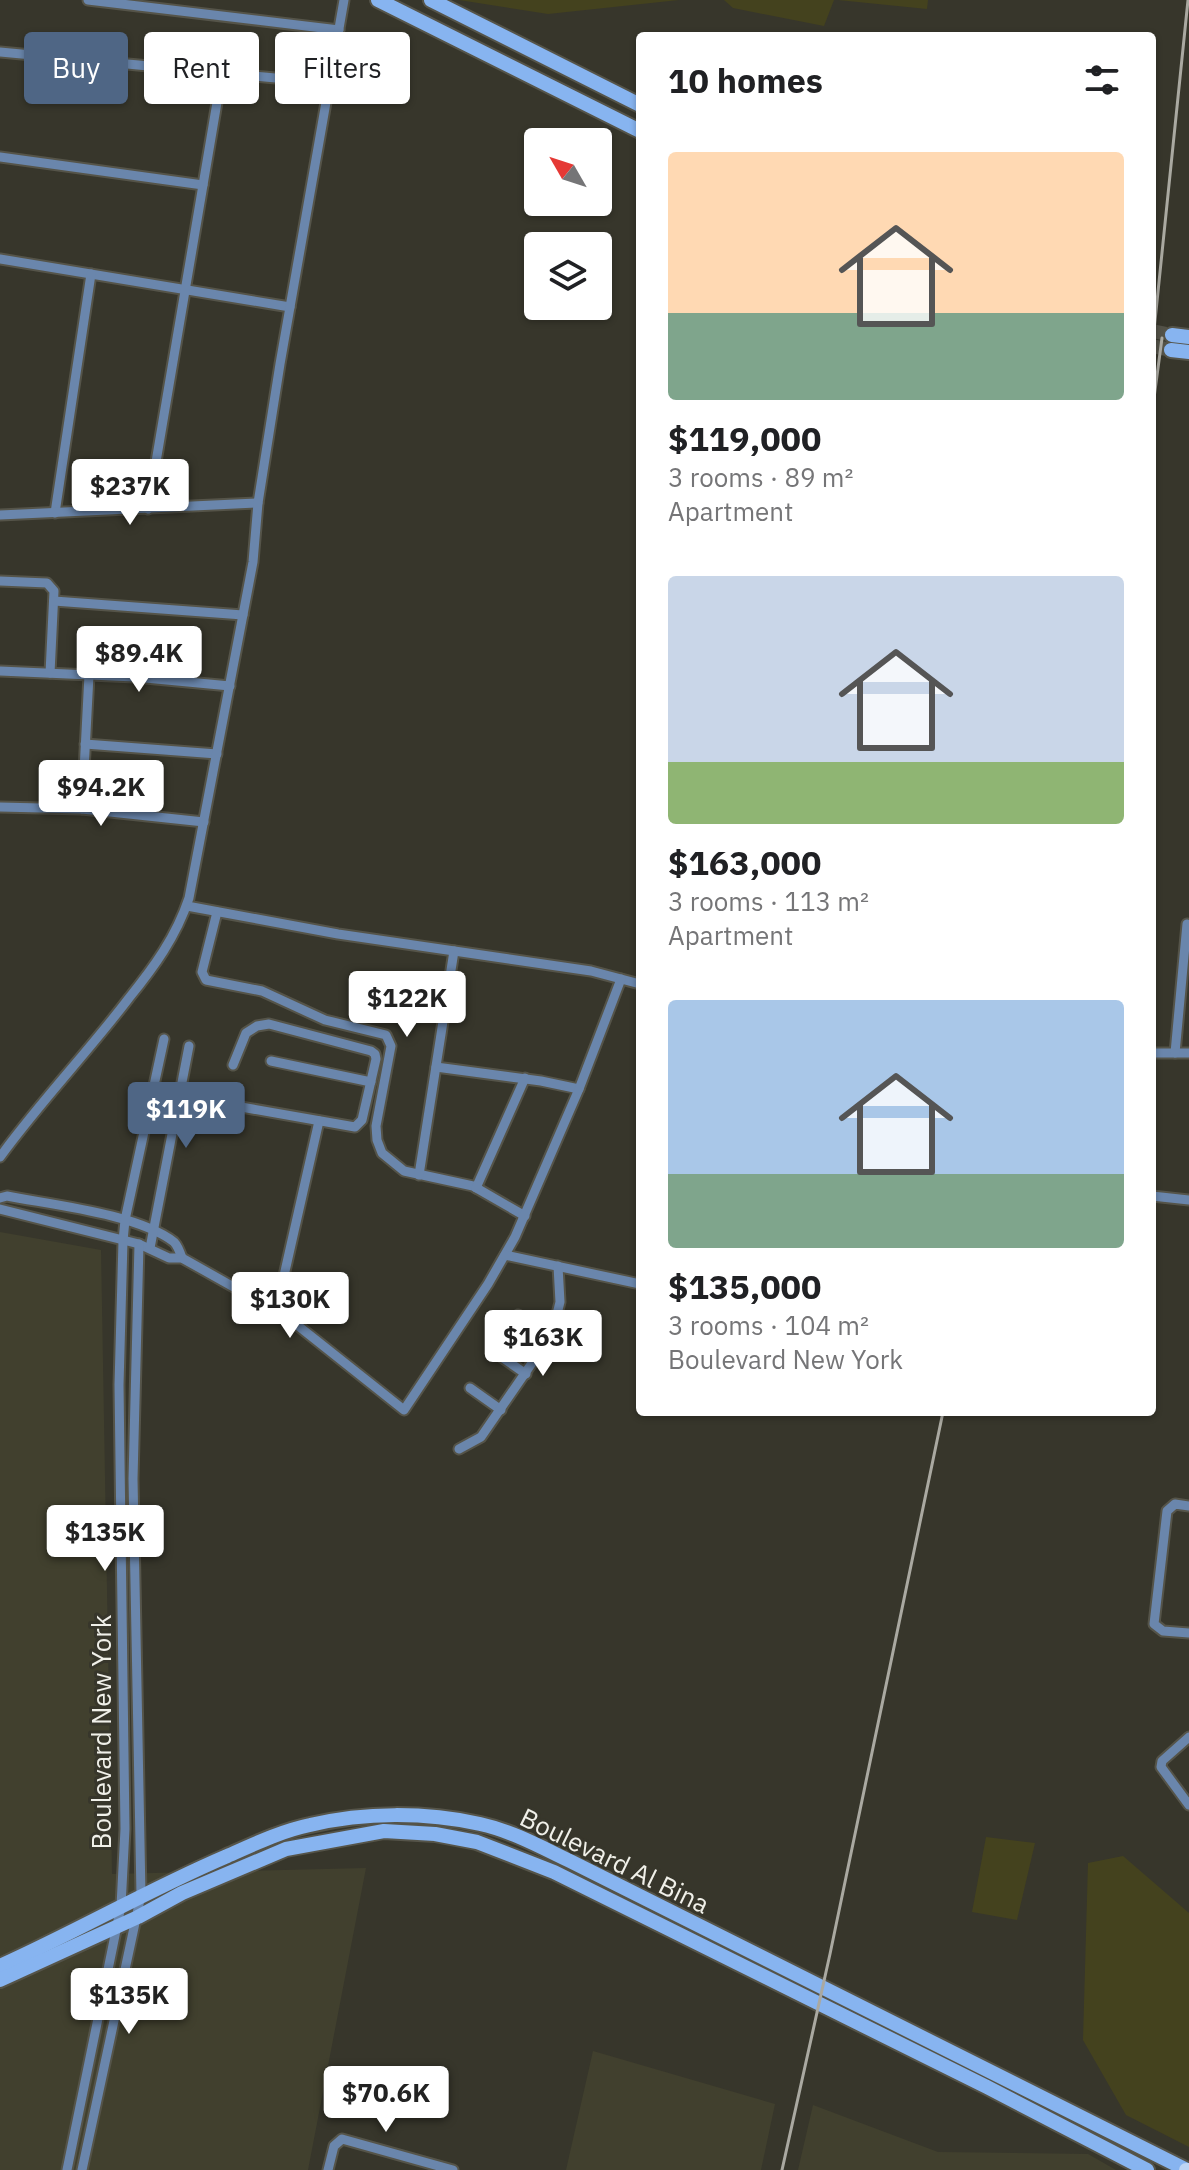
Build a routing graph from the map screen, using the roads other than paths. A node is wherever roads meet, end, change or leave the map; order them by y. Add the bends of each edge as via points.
1 (88, 0) edge
2 (198, 0) edge
3 (344, 0) edge
4 (378, 0) edge
5 (431, 0) edge
6 (197, 13) junction
7 (339, 30) joint
8 (0, 52) edge
9 (144, 66) edge
10 (636, 103) edge
11 (217, 104) edge
12 (325, 104) edge
13 (636, 129) edge
14 (0, 157) edge
15 (203, 185) junction
16 (0, 259) edge
17 (91, 274) junction
18 (185, 289) junction
19 (290, 307) junction
20 (1189, 337) edge
21 (1189, 352) edge
22 (258, 503) junction
23 (148, 509) junction
24 (55, 513) junction
25 (0, 515) edge
26 (0, 581) edge
27 (54, 601) junction
28 (243, 615) junction
29 (0, 671) edge
30 (50, 673) junction
31 (89, 675) junction
32 (230, 686) junction
33 (85, 744) junction
34 (217, 754) junction
35 (0, 807) edge
36 (82, 809) junction
37 (204, 822) junction
38 (187, 906) junction
39 (217, 912) junction
40 (1189, 925) edge
41 (454, 951) junction
42 (621, 979) junction
43 (1185, 980) edge
44 (636, 983) edge
45 (164, 1039) dead end
46 (189, 1046) dead end
47 (1156, 1053) edge
48 (1175, 1053) junction
49 (1189, 1053) edge
50 (271, 1061) dead end
51 (233, 1065) dead end
52 (436, 1067) junction
53 (525, 1078) junction
54 (371, 1082) junction
55 (579, 1089) junction
56 (179, 1096) junction
57 (319, 1121) junction
58 (0, 1157) edge
59 (419, 1175) junction
60 (476, 1188) junction
61 (1156, 1196) edge
62 (0, 1198) edge
63 (1189, 1200) edge
64 (0, 1209) edge
65 (525, 1216) junction
66 (125, 1220) junction
67 (153, 1229) junction
68 (123, 1241) junction
69 (139, 1244) junction
70 (150, 1248) junction
71 (505, 1255) junction
72 (182, 1258) junction
73 (558, 1266) junction
74 (636, 1284) edge
75 (276, 1311) junction
76 (518, 1315) dead end
77 (552, 1334) junction
78 (493, 1351) dead end
79 (526, 1374) junction
80 (119, 1385) junction
81 (134, 1386) junction
82 (470, 1388) dead end
83 (501, 1410) junction
84 (459, 1449) dead end
85 (120, 1478) junction
86 (133, 1479) junction
87 (1189, 1506) edge
88 (1189, 1633) edge
89 (137, 1656) junction
90 (123, 1658) junction
91 (1189, 1737) edge
92 (1189, 1805) edge
93 (141, 1895) junction
94 (121, 1906) junction
95 (138, 1917) junction
96 (118, 1926) junction
97 (0, 1966) edge
98 (0, 1980) edge
99 (440, 2169) edge
100 (67, 2170) edge
101 (82, 2170) edge
102 (328, 2170) edge
103 (453, 2170) edge
104 (1147, 2170) edge
105 (1187, 2170) edge

1 - 6 street
2 - 6 street
3 - 7 street
4 - 13 main road
5 - 10 main road
6 - 7 street
8 - 9 street
11 - 15 street
12 - 19 street
14 - 15 street
15 - 18 street
16 - 17 street
17 - 18 street
17 - 24 street
18 - 19 street
18 - 23 street
19 - 22 street
20 - 21 main road via 1172,342
22 - 23 street
22 - 28 street
23 - 24 street
24 - 25 street
26 - 27 street via 47,583
27 - 28 street
27 - 30 street
28 - 32 street
29 - 30 street
30 - 31 street
31 - 32 street
31 - 33 street
32 - 34 street
33 - 34 street
33 - 36 street
34 - 37 street
35 - 36 street
36 - 37 street
37 - 38 street
38 - 39 street
38 - 58 street via 152,969
39 - 41 street
39 - 59 street via 202,972 206,980 262,991 325,1020 389,1037 377,1140 392,1163
40 - 43 street
41 - 42 street
41 - 52 street
42 - 44 street
42 - 55 street
43 - 48 street
45 - 66 street, Boulevard New York
46 - 56 street
47 - 48 street
48 - 49 street
50 - 54 street
51 - 54 street via 246,1033 269,1024 371,1051 376,1059
52 - 53 street
52 - 59 street
53 - 55 street
53 - 60 street
54 - 57 street via 358,1126
55 - 65 street
56 - 57 street
56 - 67 street
57 - 75 street
59 - 60 street
60 - 65 street
61 - 63 street
62 - 66 street
64 - 68 street
65 - 71 street
66 - 67 street
66 - 68 street, Boulevard New York
67 - 70 street
67 - 72 street via 177,1244
68 - 69 street
68 - 80 street, Boulevard New York
69 - 70 street
69 - 81 street, Boulevard New York
70 - 72 street
71 - 73 street
71 - 75 street via 404,1410
72 - 75 street
73 - 74 street
73 - 77 street via 560,1302
76 - 77 street
77 - 79 street
78 - 79 street
79 - 83 street
80 - 81 street
80 - 85 street, Boulevard New York
81 - 86 street, Boulevard New York
82 - 83 street
83 - 84 street via 481,1437
85 - 86 street
85 - 90 street, Boulevard New York
86 - 89 street, Boulevard New York
87 - 88 street via 1175,1504 1167,1511 1154,1624 1163,1631
89 - 90 street
89 - 93 street, Boulevard New York
90 - 94 street, Boulevard New York
91 - 92 street via 1161,1767
93 - 94 main road, Boulevard Al Bina
93 - 95 street, Boulevard New York
93 - 105 main road, Boulevard Al Bina via 309,1825 391,1814 481,1824 535,1844
94 - 96 street, Boulevard New York
94 - 97 main road, Boulevard Al Bina
95 - 96 main road, Boulevard Al Bina
95 - 101 street, Boulevard New York
95 - 104 main road, Boulevard Al Bina via 286,1849 384,1831 477,1842 554,1872
96 - 98 main road, Boulevard Al Bina
96 - 100 street, Boulevard New York
99 - 102 street via 342,2139 334,2146
99 - 103 street

